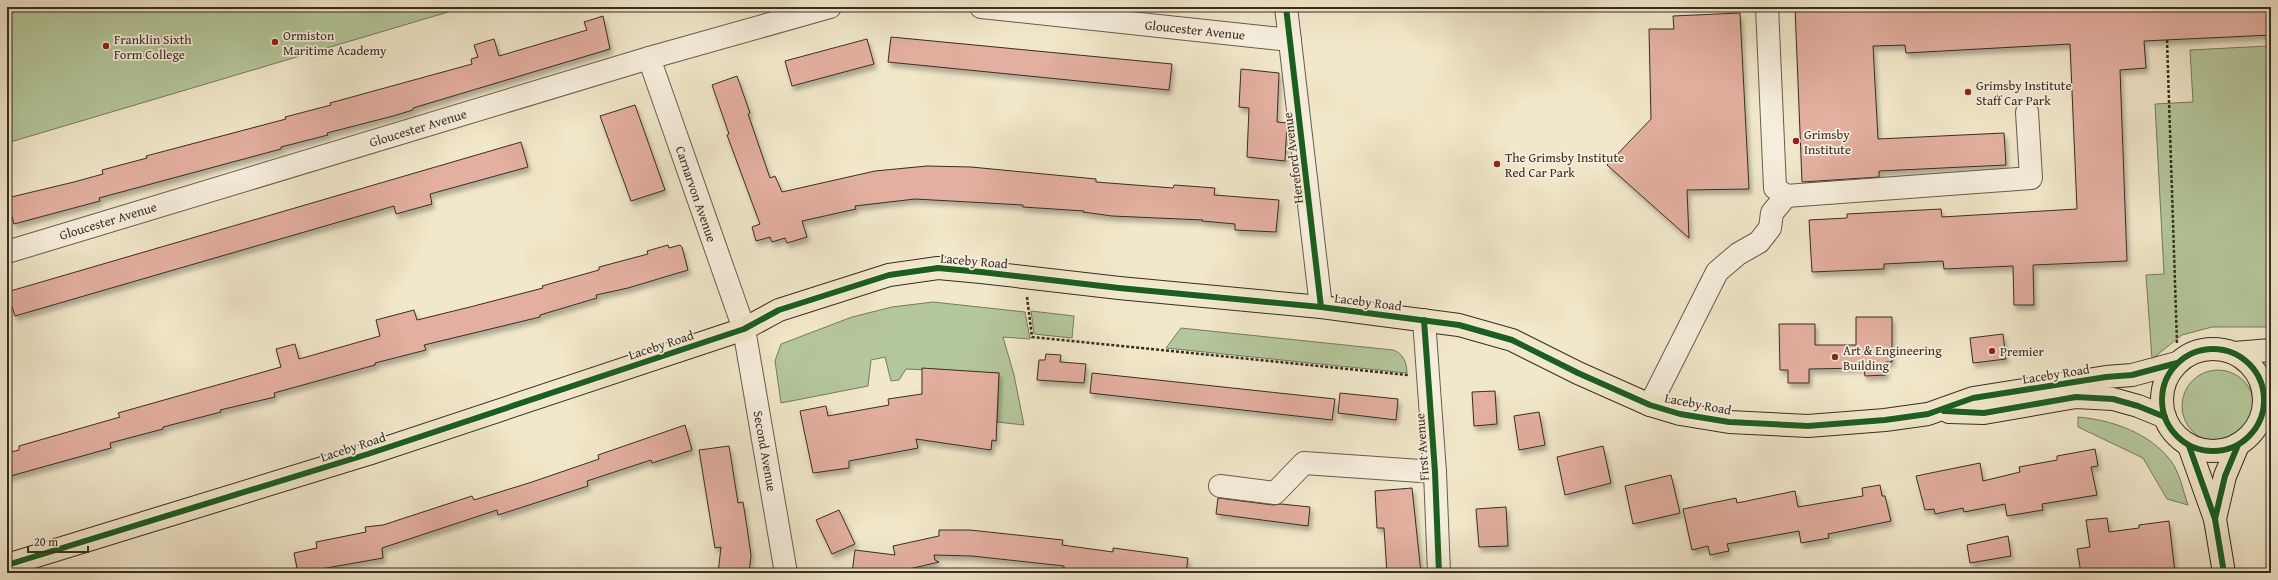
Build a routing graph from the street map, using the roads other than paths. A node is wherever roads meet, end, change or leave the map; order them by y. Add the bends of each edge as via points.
1 (830, 7) edge
2 (981, 7) edge
3 (1286, 7) edge
4 (1767, 7) edge
5 (1290, 40) junction
6 (649, 58) junction
7 (2027, 112) dead end
8 (1786, 196) junction
9 (7, 252) edge
10 (1321, 307) junction
11 (1424, 320) junction
12 (744, 329) junction
13 (2271, 350) edge
14 (2234, 353) junction
15 (2177, 363) junction
16 (1650, 405) junction
17 (1940, 411) junction
18 (2165, 417) junction
19 (2263, 427) edge
20 (2238, 445) junction
21 (2189, 446) junction
22 (1435, 472) junction
23 (1220, 486) dead end
24 (2215, 519) junction
25 (7, 565) edge
26 (786, 573) edge
27 (1439, 573) edge
28 (2224, 573) edge

1 - 6 street, Gloucester Avenue
2 - 5 street, Gloucester Avenue
3 - 5 street, Hereford Avenue
4 - 8 street via 1775,188
5 - 10 street, Hereford Avenue
6 - 9 street, Gloucester Avenue
6 - 12 street, Carnarvon Avenue
7 - 8 street via 2031,178
8 - 16 street via 1772,213 1770,228 1759,242 1738,254 1717,272
10 - 11 main road, Laceby Road
10 - 12 main road, Laceby Road via 938,268 889,275 779,310
11 - 16 main road, Laceby Road via 1472,328 1512,340 1578,374
11 - 22 street, First Avenue
12 - 25 main road, Laceby Road via 368,454
12 - 26 street, Second Avenue
13 - 14 main road
14 - 15 main road via 2204,349
14 - 19 main road via 2252,366 2263,387
15 - 17 main road, Laceby Road via 2132,376 2106,377 1973,398
15 - 18 main road via 2165,382 2162,394
16 - 17 main road, Laceby Road via 1680,414 1729,422 1808,426 1885,420
17 - 18 main road, Laceby Road via 1984,413 2076,397 2113,399
18 - 21 main road via 2174,433
19 - 20 main road
20 - 21 main road via 2214,452
20 - 24 main road via 2226,476
21 - 24 main road
22 - 23 street via 1304,463 1275,493
22 - 27 street, First Avenue
24 - 28 main road

